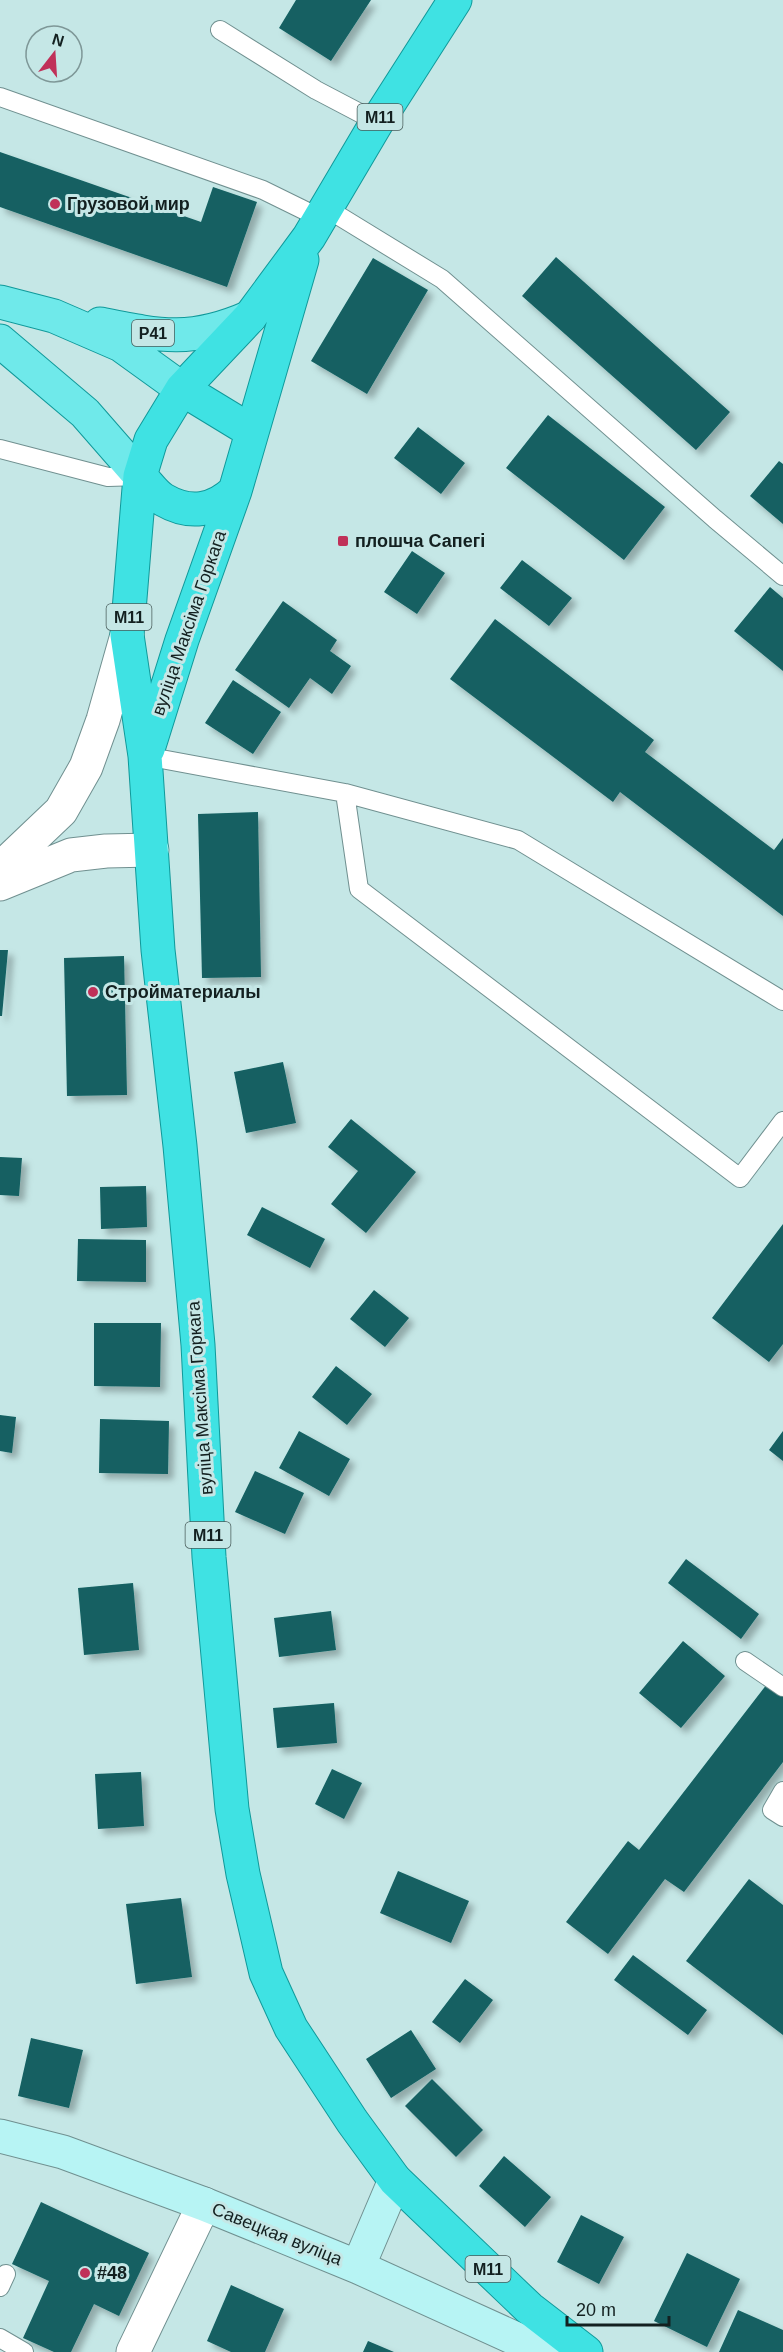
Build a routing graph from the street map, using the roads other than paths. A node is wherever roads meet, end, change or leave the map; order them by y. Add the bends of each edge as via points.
1 (455, 0) edge
2 (220, 30) dead end
3 (0, 97) edge
4 (377, 122) junction
5 (318, 221) junction
6 (0, 302) edge
7 (54, 316) junction
8 (250, 316) junction
9 (0, 341) edge
10 (182, 389) junction
11 (251, 431) junction
12 (0, 449) edge
13 (140, 476) junction
14 (235, 491) junction
15 (783, 576) edge
16 (128, 635) junction
17 (145, 756) junction
18 (345, 793) junction
19 (152, 850) junction
20 (0, 869) edge
21 (0, 884) edge
22 (783, 1000) edge
23 (783, 1120) edge
24 (745, 1661) dead end
25 (783, 1688) edge
26 (783, 1791) edge
27 (783, 1817) edge
28 (0, 2136) edge
29 (395, 2180) junction
30 (204, 2204) junction
31 (358, 2267) junction
32 (0, 2338) edge
33 (24, 2352) edge
34 (133, 2352) edge
35 (545, 2352) edge
36 (586, 2352) edge

1 - 4 highway, М11
2 - 4 lane via 316,90
3 - 5 lane via 263,190
4 - 5 highway, М11
5 - 8 highway, М11
5 - 11 highway, М11
5 - 15 lane via 442,279
6 - 7 main road, Р41
7 - 8 main road, Р41 via 181,336
7 - 10 main road, Р41 via 121,345
8 - 10 highway, М11
9 - 13 main road via 85,412
10 - 11 highway
10 - 13 highway, М11 via 151,440
11 - 14 highway, М11
12 - 13 lane via 108,477
13 - 14 highway via 163,500 184,508 202,510 223,503
13 - 16 highway, вуліца Максіма Горкага / М11
14 - 17 highway, вуліца Максіма Горкага / М11
16 - 17 highway, вуліца Максіма Горкага / М11
16 - 20 street via 86,767 61,811
17 - 18 lane
17 - 19 highway, вуліца Максіма Горкага / М11
18 - 22 lane via 518,840
18 - 23 lane via 359,889 740,1178
19 - 21 street via 71,855
19 - 29 highway, вуліца Максіма Горкага / М11 via 158,950 198,1345 209,1557 232,1809 243,1874 266,1973 291,2028
24 - 25 lane
26 - 27 lane via 771,1810
28 - 30 main road, Савецкая вуліца via 63,2152
29 - 31 main road
29 - 36 highway, вуліца Максіма Горкага / М11 via 529,2308
30 - 31 main road, Савецкая вуліца
30 - 34 street
31 - 35 main road, Савецкая вуліца
32 - 33 lane

